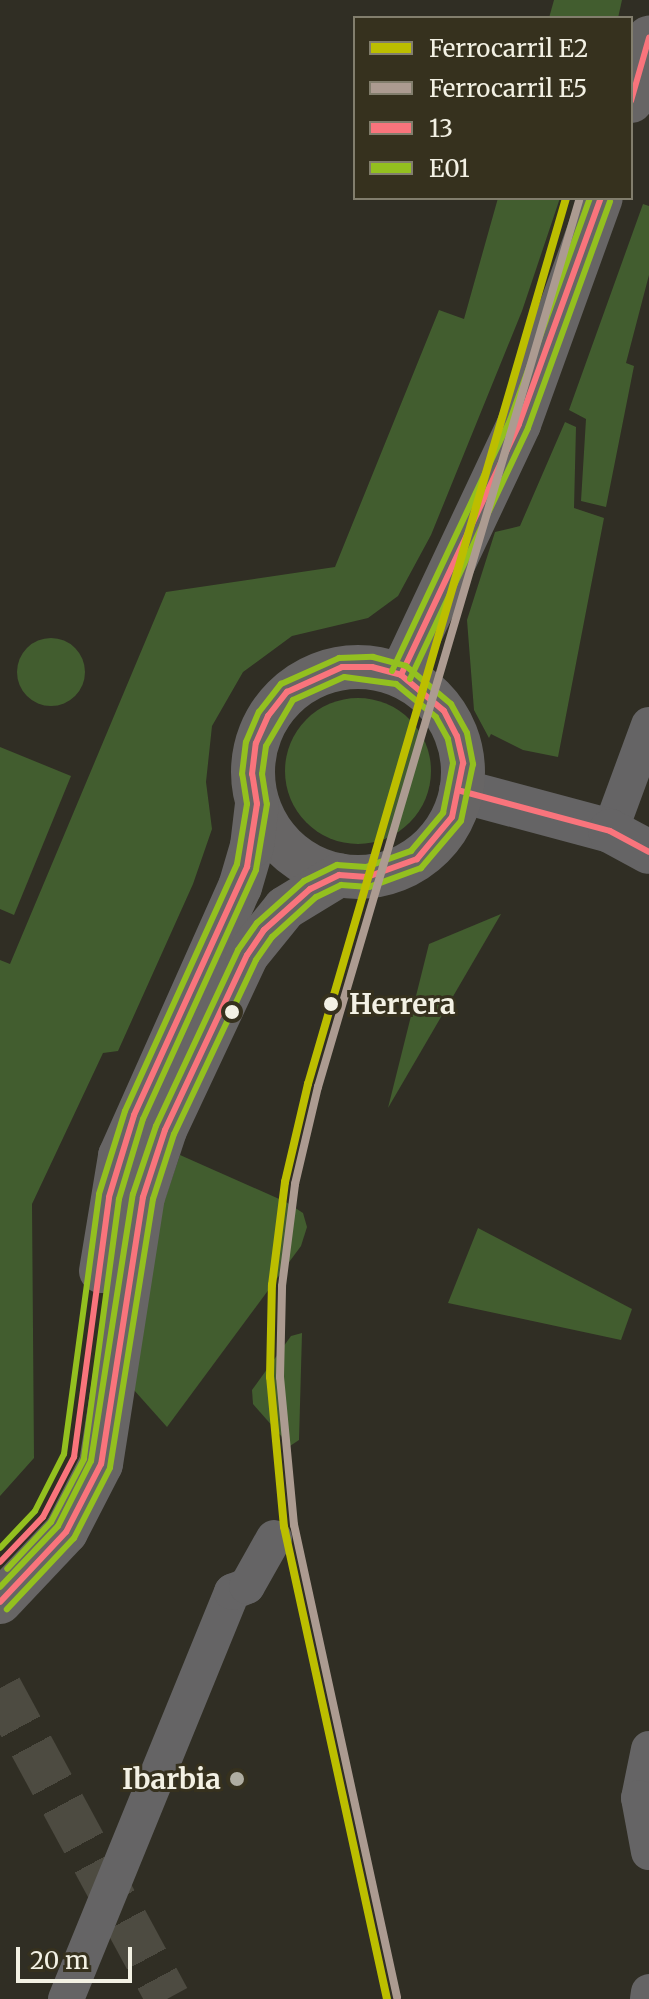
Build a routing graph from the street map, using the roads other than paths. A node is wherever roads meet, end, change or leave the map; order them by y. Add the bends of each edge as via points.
1 (649, 38) edge
2 (633, 94) edge
3 (600, 200) edge
4 (401, 675) junction
5 (649, 725) edge
6 (461, 791) junction
7 (257, 804) junction
8 (610, 831) junction
9 (649, 852) edge
10 (339, 875) junction
11 (274, 1538) dead end
12 (0, 1562) edge
13 (0, 1602) edge
14 (649, 1749) edge
15 (649, 1852) edge
16 (649, 1992) edge
17 (66, 1999) edge
18 (648, 1999) edge

1 - 2 main road
3 - 4 main road via 519,424
4 - 6 main road via 444,711 463,763
4 - 7 main road via 372,667 342,667 287,692 256,743 252,774
5 - 8 street
6 - 8 street
6 - 10 main road via 452,817 417,859 367,877
7 - 10 main road via 288,851
7 - 12 main road via 240,887 120,1156 109,1197 74,1457 43,1517
8 - 9 street
10 - 13 main road via 310,889 264,930 233,983 165,1130 143,1197 128,1269 111,1428 101,1464 66,1532
11 - 17 street via 247,1586 232,1592
14 - 15 street via 639,1798
16 - 18 street

